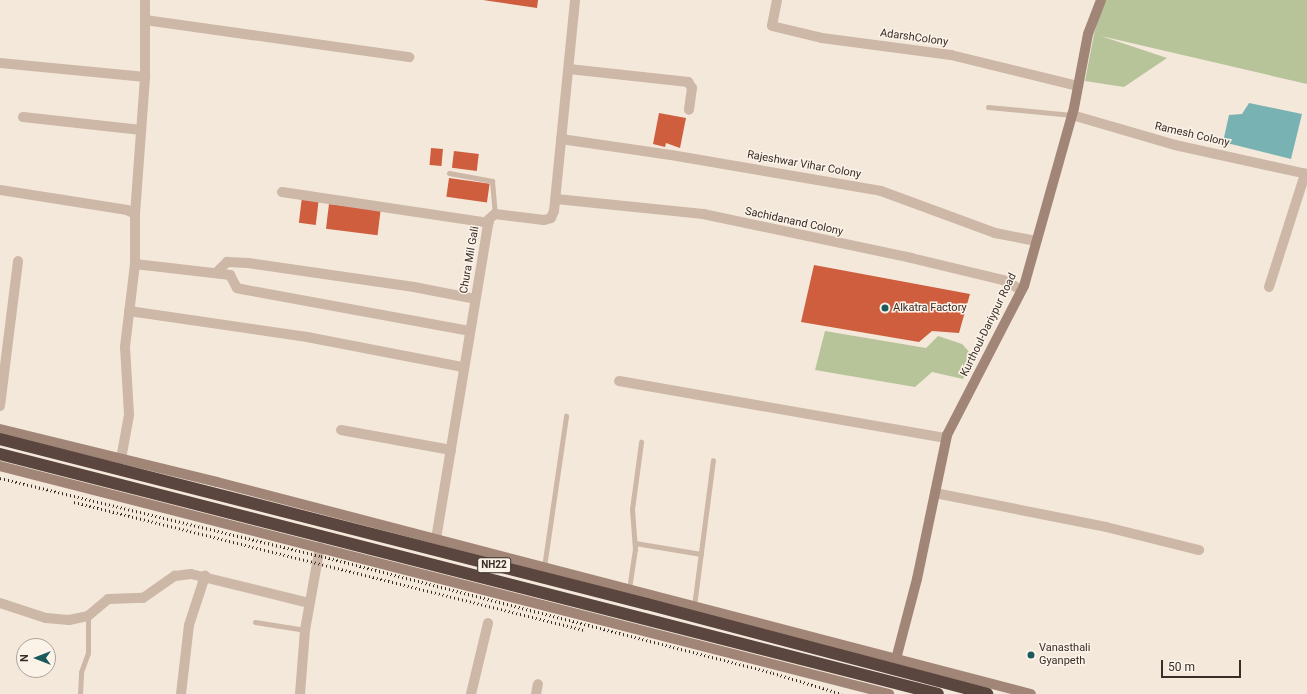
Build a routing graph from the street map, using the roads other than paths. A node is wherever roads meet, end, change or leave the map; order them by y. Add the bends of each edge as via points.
1 (145, 0) edge
2 (575, 0) edge
3 (777, 0) edge
4 (1101, 0) edge
5 (145, 20) junction
6 (409, 57) dead end
7 (0, 63) edge
8 (569, 69) junction
9 (145, 77) junction
10 (1078, 86) junction
11 (988, 107) dead end
12 (689, 110) dead end
13 (1072, 115) junction
14 (23, 117) dead end
15 (141, 130) junction
16 (562, 139) junction
17 (449, 173) dead end
18 (1306, 174) edge
19 (0, 190) edge
20 (282, 192) dead end
21 (556, 199) junction
22 (135, 214) junction
23 (495, 214) junction
24 (488, 224) junction
25 (1036, 241) junction
26 (18, 262) dead end
27 (135, 264) junction
28 (216, 273) junction
29 (1269, 287) dead end
30 (1022, 290) junction
31 (475, 299) junction
32 (129, 311) junction
33 (469, 331) junction
34 (4, 342) edge
35 (464, 367) junction
36 (619, 381) dead end
37 (0, 406) edge
38 (566, 416) dead end
39 (0, 429) edge
40 (341, 430) dead end
41 (946, 438) junction
42 (0, 439) edge
43 (641, 442) dead end
44 (451, 450) junction
45 (0, 454) edge
46 (121, 459) junction
47 (713, 460) dead end
48 (0, 466) edge
49 (176, 473) junction
50 (935, 493) junction
51 (167, 508) junction
52 (436, 539) junction
53 (635, 543) junction
54 (320, 547) junction
55 (470, 548) junction
56 (1199, 550) dead end
57 (701, 554) junction
58 (544, 567) junction
59 (205, 576) junction
60 (460, 583) junction
61 (629, 589) junction
62 (309, 602) junction
63 (0, 603) edge
64 (694, 606) junction
65 (88, 616) junction
66 (255, 622) dead end
67 (488, 623) dead end
68 (306, 630) junction
69 (896, 659) junction
70 (968, 678) junction
71 (538, 684) dead end
72 (80, 694) edge
73 (181, 694) edge
74 (300, 694) edge
75 (471, 694) edge
76 (536, 694) edge
77 (889, 694) edge
78 (938, 694) edge
79 (964, 694) edge
80 (987, 694) edge
81 (1031, 694) edge

1 - 5 street
2 - 8 street
3 - 10 street, AdarshColony via 772,26 822,38 952,55
4 - 10 street, Kurthoul-Dariypur Road via 1088,34
5 - 6 street
5 - 9 street
7 - 9 street
8 - 12 street via 688,82 692,88
8 - 16 street
9 - 15 street
10 - 13 street, Kurthoul-Dariypur Road
11 - 13 lane
13 - 18 street, Ramesh Colony via 1175,145
13 - 25 street, Kurthoul-Dariypur Road
14 - 15 street
15 - 22 street
16 - 21 street
16 - 25 street, Rajeshwar Vihar Colony via 881,191 995,233
17 - 23 lane via 492,181
18 - 29 street
19 - 22 street via 127,210
20 - 24 street
21 - 23 street via 553,216 548,219
21 - 30 street, Sachidanand Colony via 703,214 1003,280
22 - 27 street
23 - 24 street, Chura Mil Gali via 491,216
24 - 31 street, Chura Mil Gali
25 - 30 street, Kurthoul-Dariypur Road
26 - 34 street
27 - 28 street
27 - 32 street
28 - 31 street via 227,262 248,263 414,287
28 - 33 street via 230,276 237,288 241,289
30 - 41 street, Kurthoul-Dariypur Road
31 - 33 street, Chura Mil Gali
32 - 35 street via 307,337
32 - 46 street via 125,346 129,415
33 - 35 street, Chura Mil Gali
34 - 37 street
35 - 44 street, Chura Mil Gali
36 - 41 street
38 - 58 lane
39 - 46 street
40 - 44 street
41 - 50 street, Kurthoul-Dariypur Road
42 - 80 highway, NH22, bridge via 647,604
43 - 53 lane via 631,517
44 - 52 street, Chura Mil Gali
45 - 78 highway, NH22, bridge
46 - 49 street
47 - 57 lane
48 - 51 street
49 - 51 street
49 - 52 street
50 - 56 street via 1106,527
50 - 69 street, Kurthoul-Dariypur Road via 917,580
51 - 54 street
52 - 55 street
53 - 57 lane
53 - 61 lane
54 - 60 street
54 - 62 street
55 - 58 street
55 - 60 street
57 - 64 lane
58 - 61 street
59 - 62 street
59 - 65 street via 175,576 146,597 108,599
59 - 73 street via 188,625
60 - 77 street
61 - 64 street
62 - 68 street
63 - 65 street via 58,620
64 - 69 street
65 - 72 lane via 88,653 81,672
66 - 68 lane
67 - 75 street
68 - 74 street
69 - 70 street
70 - 79 street
70 - 81 street
71 - 76 street

